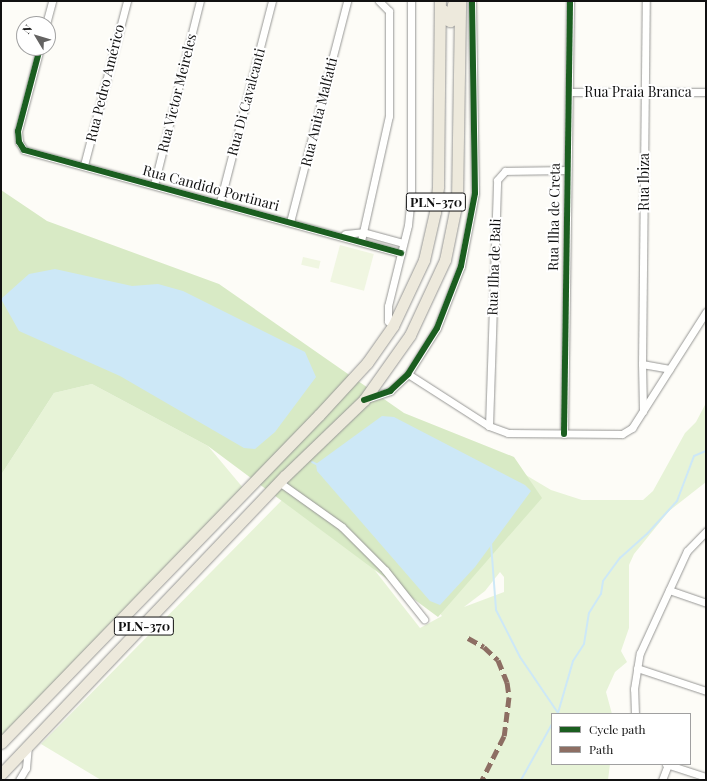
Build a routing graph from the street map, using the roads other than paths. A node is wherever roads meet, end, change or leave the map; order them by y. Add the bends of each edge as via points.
1 (52, 1) edge
2 (127, 1) edge
3 (200, 1) edge
4 (272, 1) edge
5 (347, 1) edge
6 (379, 1) edge
7 (411, 1) edge
8 (440, 1) edge
9 (443, 1) edge
10 (454, 1) edge
11 (460, 1) edge
12 (472, 1) edge
13 (570, 1) edge
14 (646, 1) edge
15 (48, 16) edge
16 (38, 56) edge
17 (644, 91) junction
18 (569, 92) junction
19 (706, 92) edge
20 (84, 166) junction
21 (566, 170) junction
22 (154, 185) junction
23 (220, 202) junction
24 (290, 222) junction
25 (363, 232) junction
26 (341, 234) junction
27 (361, 241) junction
28 (403, 243) junction
29 (401, 253) junction
30 (706, 312) edge
31 (393, 326) junction
32 (642, 364) junction
33 (670, 369) junction
34 (408, 374) junction
35 (364, 400) junction
36 (643, 412) junction
37 (489, 426) junction
38 (564, 434) junction
39 (279, 482) junction
40 (706, 531) edge
41 (669, 590) junction
42 (706, 603) edge
43 (424, 619) dead end
44 (637, 668) junction
45 (706, 691) edge
46 (635, 713) edge
47 (1, 743) edge
48 (28, 746) junction
49 (667, 765) edge
50 (670, 765) edge
51 (1, 774) edge
52 (706, 777) edge
53 (19, 780) edge
54 (662, 780) edge

1 - 15 street
2 - 20 street, Rua Pedro Américo
3 - 22 street, Rua Victor Meireles
4 - 23 street, Rua Di Cavalcanti
5 - 24 street, Rua Anita Malfatti
6 - 25 street via 389,11 389,116
7 - 28 street via 413,161 411,197
8 - 31 main road, PLN-370 via 438,186 435,212 424,260
9 - 10 main road via 443,18 448,22 452,18
11 - 35 main road, PLN-370 via 460,177 452,231 445,260 424,311 383,377
12 - 34 street via 475,193 471,218 453,288 437,328
13 - 18 street, Rua Ilha de Creta
14 - 17 street, Rua Ibiza
16 - 20 street, Rua Candido Portinari via 18,131 18,142 28,152
17 - 18 street, Rua Praia Branca
17 - 19 street, Rua Praia Branca
17 - 32 street, Rua Ibiza
18 - 21 street, Rua Ilha de Creta
20 - 22 street, Rua Candido Portinari
21 - 37 street, Rua Ilha de Bali via 505,172 497,180
21 - 38 street, Rua Ilha de Creta
22 - 23 street, Rua Candido Portinari
23 - 24 street, Rua Candido Portinari
24 - 26 street, Rua Candido Portinari
25 - 26 street, Rua Candido Portinari
25 - 27 street
25 - 28 street, Rua Candido Portinari
26 - 27 street, Rua Candido Portinari
27 - 29 street, Rua Candido Portinari
28 - 29 street
29 - 31 street via 387,314
30 - 33 street
31 - 47 main road, PLN-370 via 367,363 324,409
32 - 33 street
32 - 36 street, Rua Ibiza
33 - 36 street
34 - 35 street via 390,391
34 - 37 street
35 - 39 main road, PLN-370
36 - 38 street via 632,428 622,434
37 - 38 street via 508,433
39 - 43 street via 342,527 385,570
39 - 48 main road, PLN-370
40 - 41 street via 686,552
41 - 42 street
41 - 44 street via 640,653
44 - 45 street
44 - 46 street
48 - 51 main road, PLN-370
48 - 53 street via 26,768
49 - 54 street
50 - 52 street

